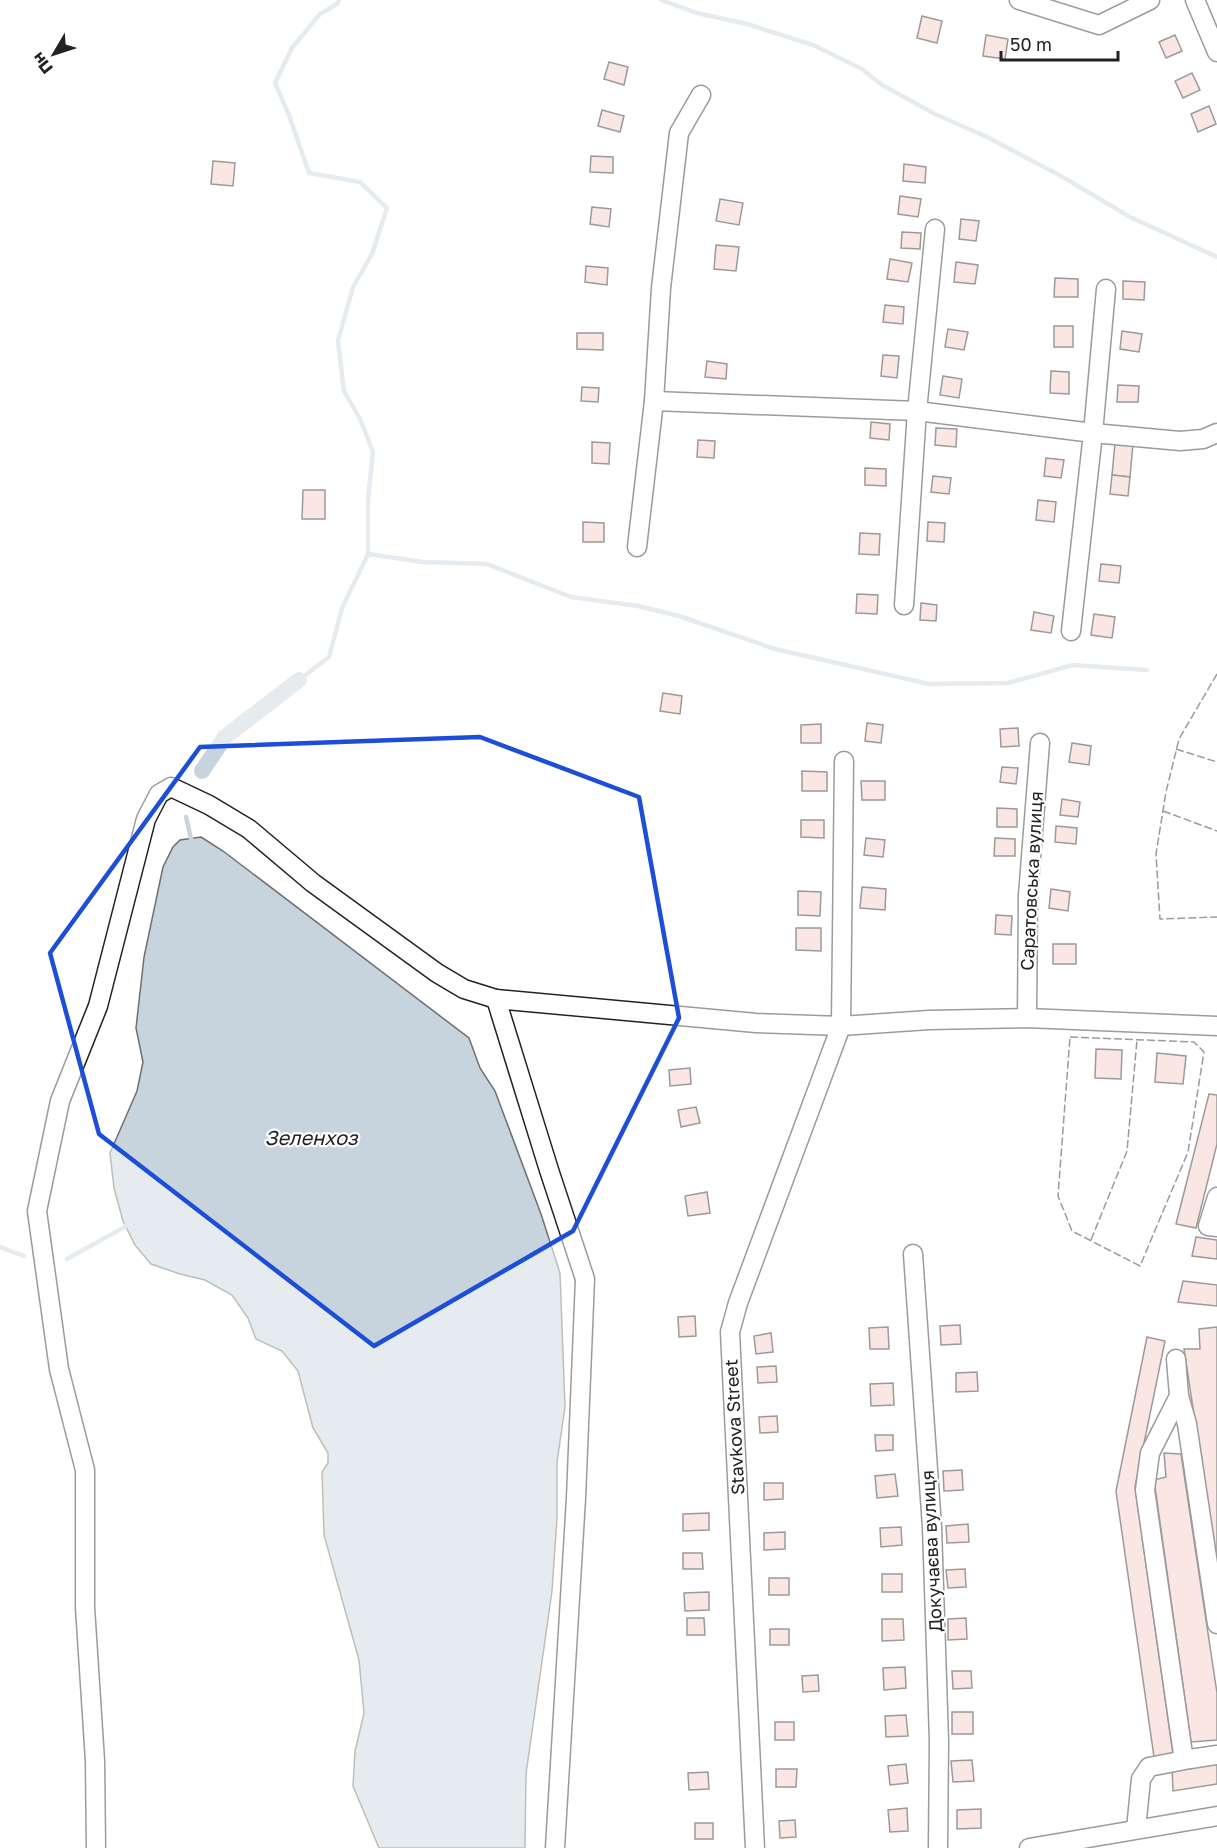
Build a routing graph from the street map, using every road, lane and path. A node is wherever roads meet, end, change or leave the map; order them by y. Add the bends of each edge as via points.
1 (1019, 0) edge
2 (1150, 0) edge
3 (1195, 0) edge
4 (1217, 52) edge
5 (701, 95) dead end
6 (935, 229) dead end
7 (1106, 289) dead end
8 (654, 401) junction
9 (917, 411) junction
10 (1094, 433) junction
11 (1217, 433) edge
12 (637, 547) dead end
13 (904, 605) dead end
14 (1071, 631) dead end
15 (1040, 743) dead end
16 (844, 762) dead end
17 (496, 999) junction
18 (1027, 1018) junction
19 (841, 1026) junction
20 (1217, 1026) edge
21 (1217, 1197) edge
22 (1217, 1227) edge
23 (913, 1254) dead end
24 (1176, 1359) dead end
25 (1179, 1396) junction
26 (1217, 1624) edge
27 (1217, 1755) edge
28 (1190, 1759) junction
29 (1217, 1816) edge
30 (1136, 1829) junction
31 (96, 1848) edge
32 (555, 1848) edge
33 (755, 1848) edge
34 (938, 1848) edge
35 (1029, 1848) edge

1 - 2 street via 1099,25
3 - 4 street
5 - 8 street via 679,134
6 - 9 street
7 - 10 street
8 - 9 street
8 - 12 street
9 - 10 street
9 - 13 street
10 - 11 street via 1180,441
10 - 14 street
15 - 18 street, Саратовська вулиця via 1028,895
16 - 19 street
17 - 19 street via 756,1023
17 - 31 street via 464,989 437,973 313,882 249,829 171,787 159,794 147,819 98,1006 60,1101 37,1211 59,1369 85,1470 85,1607
17 - 32 street via 585,1279
18 - 19 street
18 - 20 street
19 - 33 street, Stavkova Street via 730,1332
21 - 22 street via 1208,1226
23 - 34 street, Докучаєва вулиця via 932,1527
24 - 25 street
25 - 26 street via 1187,1424
25 - 28 street via 1150,1453 1145,1490 1183,1754
27 - 28 street
28 - 30 street via 1149,1767 1141,1779
29 - 30 street
30 - 35 street

